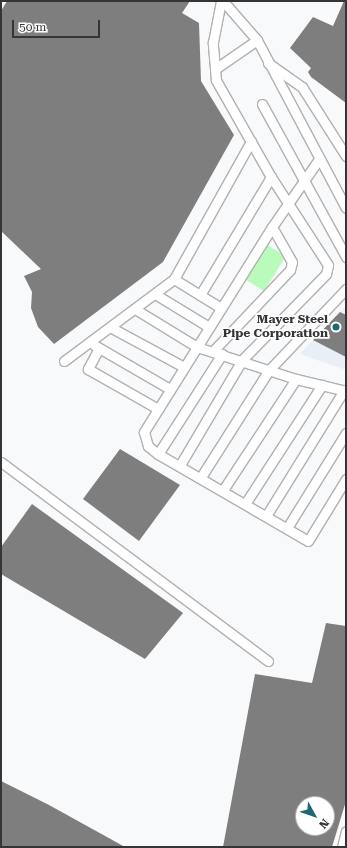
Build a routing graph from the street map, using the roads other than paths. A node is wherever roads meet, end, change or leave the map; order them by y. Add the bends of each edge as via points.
1 (222, 1) edge
2 (257, 40) junction
3 (268, 63) junction
4 (215, 69) junction
5 (262, 104) dead end
6 (251, 141) junction
7 (346, 156) edge
8 (319, 159) junction
9 (271, 177) junction
10 (303, 180) junction
11 (288, 202) junction
12 (346, 208) edge
13 (272, 227) junction
14 (346, 257) edge
15 (174, 279) junction
16 (346, 288) edge
17 (155, 294) junction
18 (200, 295) junction
19 (221, 308) junction
20 (134, 309) junction
21 (110, 327) junction
22 (209, 327) junction
23 (89, 343) junction
24 (197, 347) junction
25 (99, 348) junction
26 (217, 353) junction
27 (242, 360) junction
28 (64, 361) dead end
29 (184, 367) junction
30 (269, 370) junction
31 (296, 379) junction
32 (322, 385) junction
33 (170, 389) junction
34 (345, 391) edge
35 (158, 409) junction
36 (346, 433) edge
37 (158, 454) junction
38 (1, 462) edge
39 (180, 466) junction
40 (201, 477) junction
41 (346, 479) edge
42 (223, 490) junction
43 (246, 504) junction
44 (266, 516) junction
45 (287, 528) junction
46 (268, 661) dead end
47 (346, 831) edge
48 (342, 847) edge

1 - 2 street
1 - 4 street via 213,42
2 - 3 street
2 - 4 street
3 - 7 street via 302,87
3 - 8 street
4 - 6 street via 216,80
5 - 10 street
6 - 9 street
6 - 15 street
8 - 10 street
8 - 12 street
9 - 11 street
9 - 18 street
10 - 11 street
10 - 14 street
11 - 13 street
11 - 27 street via 328,265 326,274
13 - 19 street
13 - 26 street via 292,262 290,270
15 - 17 street
15 - 18 street
16 - 30 street
17 - 20 street
17 - 22 street
18 - 19 street
19 - 22 street
20 - 21 street
20 - 24 street
21 - 23 street
21 - 29 street
22 - 24 street
23 - 25 street
23 - 28 street
24 - 26 street
24 - 29 street
25 - 33 street
25 - 35 street via 88,369
26 - 27 street
26 - 37 street
27 - 30 street
27 - 39 street
29 - 33 street
30 - 31 street
30 - 40 street
31 - 32 street
31 - 42 street
32 - 34 street
32 - 43 street
33 - 35 street
34 - 44 street
35 - 37 street via 144,432 148,446
36 - 45 street
37 - 39 street
38 - 46 street
39 - 40 street
40 - 42 street
41 - 45 street via 308,541
42 - 43 street
43 - 44 street
44 - 45 street
47 - 48 street

